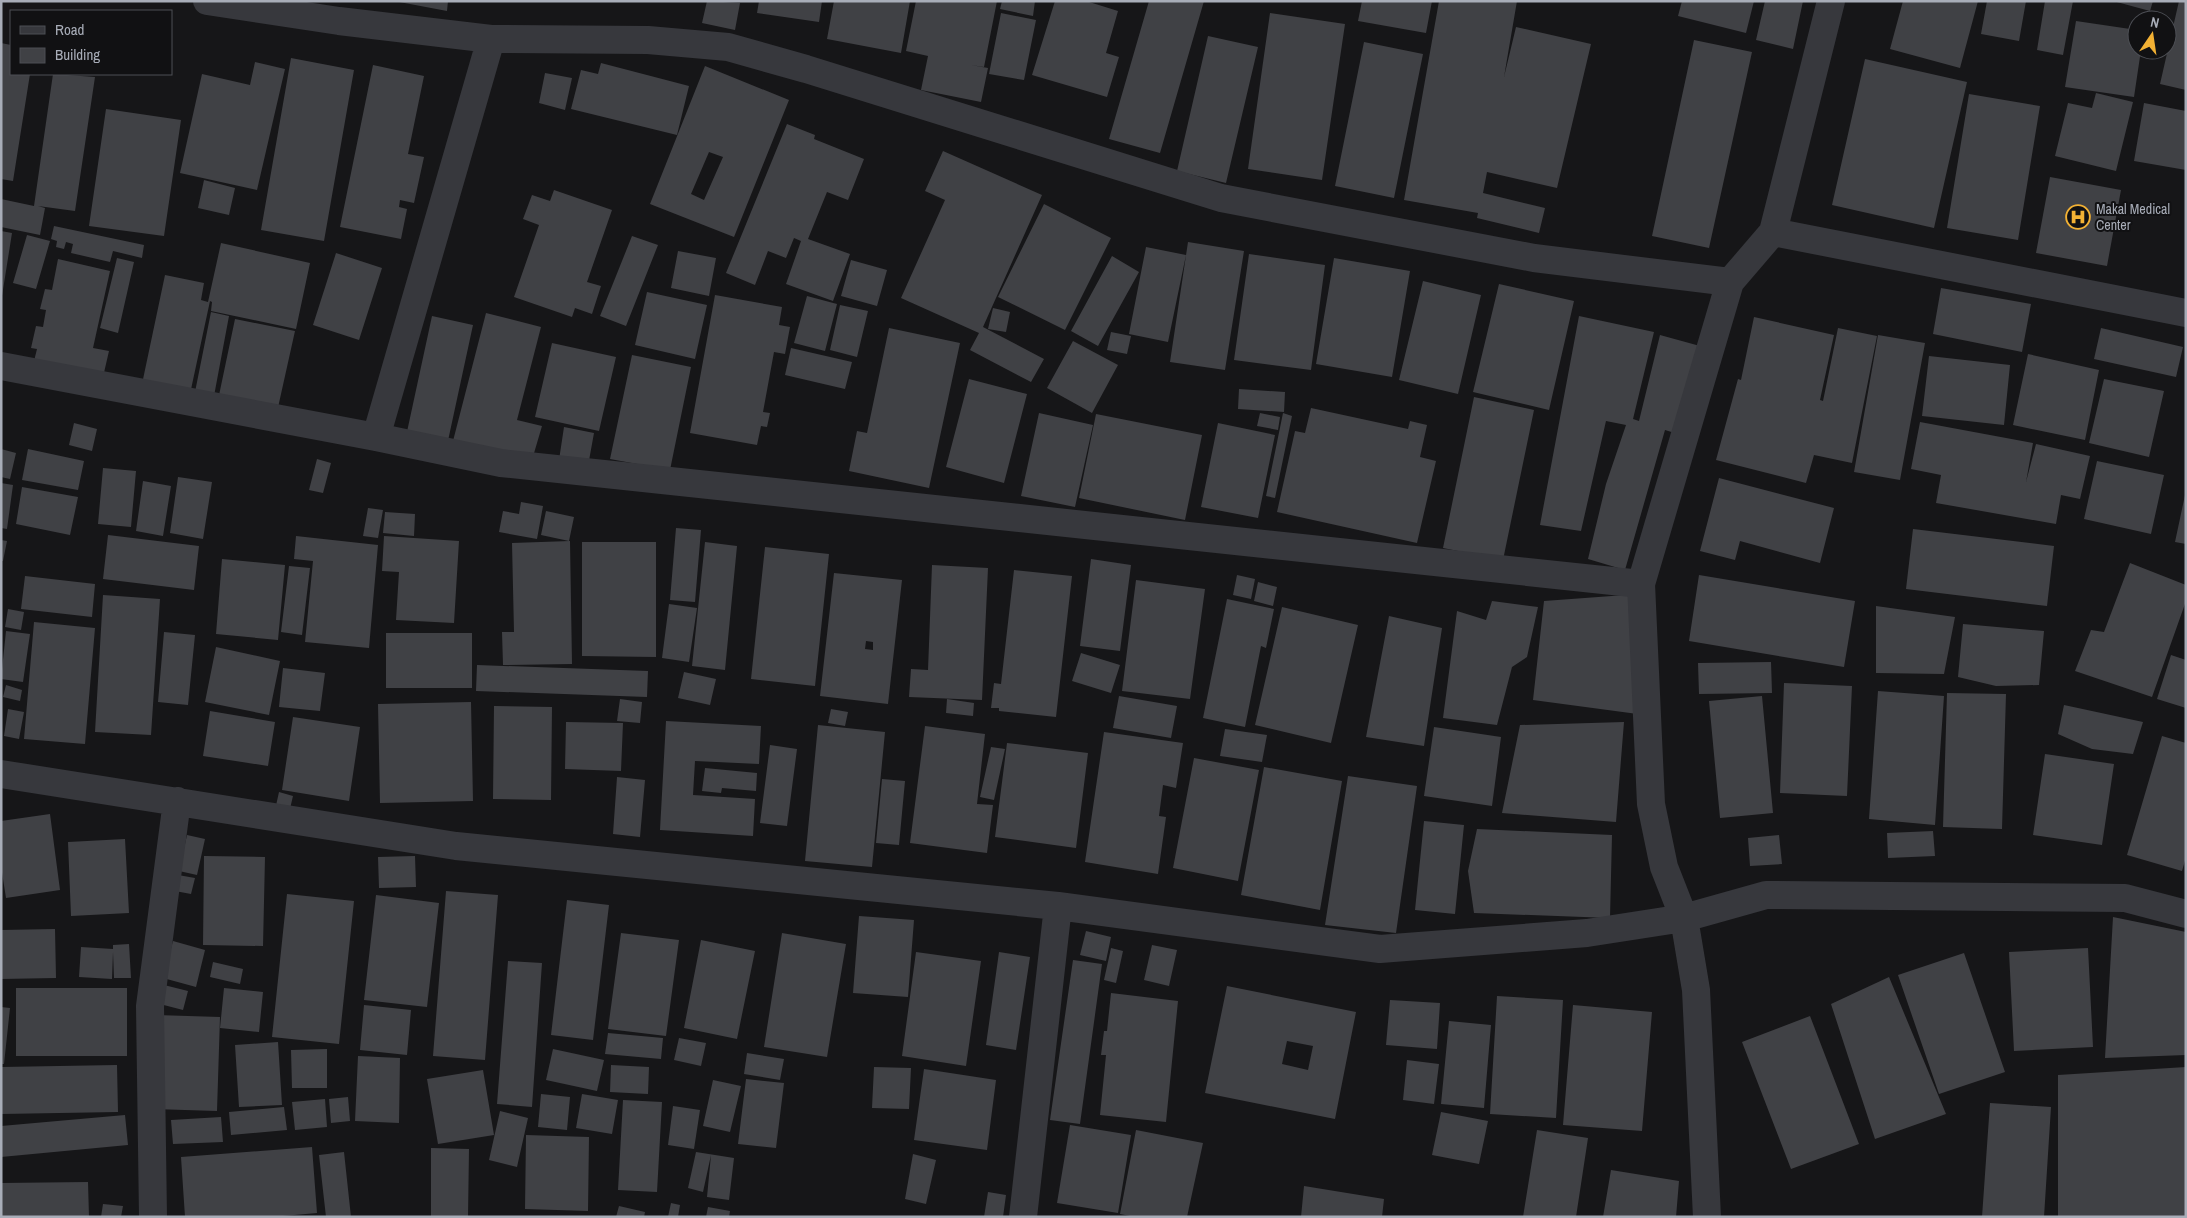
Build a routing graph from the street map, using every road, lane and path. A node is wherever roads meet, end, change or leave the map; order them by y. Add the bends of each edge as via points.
1 (207, 1) edge
2 (1831, 1) edge
3 (491, 39) junction
4 (1773, 232) junction
5 (1730, 282) junction
6 (2186, 313) edge
7 (1, 366) edge
8 (376, 437) junction
9 (1641, 584) junction
10 (1, 774) edge
11 (177, 801) junction
12 (1058, 906) junction
13 (2186, 914) edge
14 (1684, 918) junction
15 (153, 1217) edge
16 (1023, 1217) edge
17 (1707, 1217) edge

1 - 3 street
2 - 4 street
3 - 5 street via 648,40 728,47 1221,198 1534,258
3 - 8 street
4 - 5 street
4 - 6 street
5 - 9 street
7 - 8 street
8 - 9 street via 501,463 600,475
9 - 14 street via 1652,804 1664,867
10 - 11 street
11 - 12 street via 456,846
11 - 15 street via 150,1006
12 - 14 street via 1380,949 1587,933
12 - 16 street
13 - 14 street via 2125,898 1766,895
14 - 17 street via 1696,990

